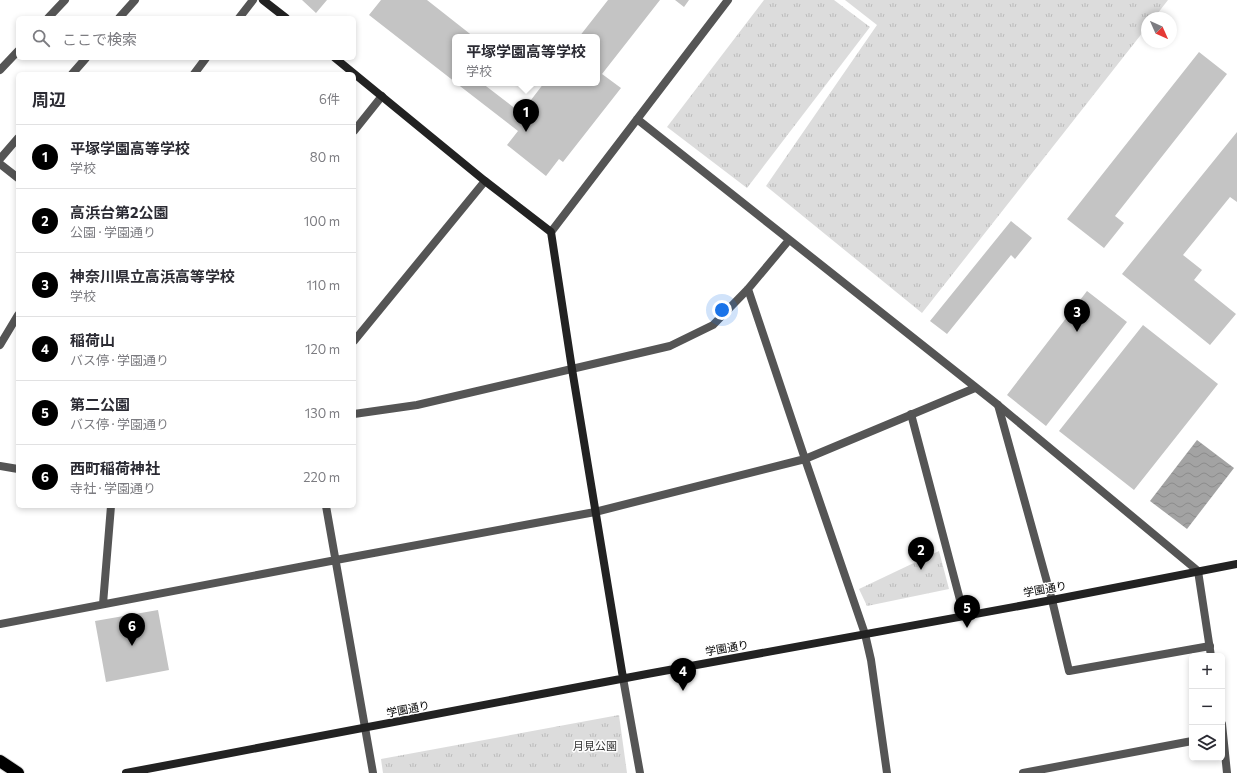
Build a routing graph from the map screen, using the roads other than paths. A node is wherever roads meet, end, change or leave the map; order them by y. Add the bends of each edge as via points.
1 (65, 0) edge
2 (135, 0) edge
3 (253, 0) edge
4 (263, 0) edge
5 (728, 0) edge
6 (50, 16) edge
7 (122, 16) edge
8 (241, 16) edge
9 (283, 16) edge
10 (16, 53) edge
11 (84, 60) edge
12 (204, 60) edge
13 (337, 60) edge
14 (0, 70) edge
15 (74, 72) edge
16 (196, 72) edge
17 (352, 72) edge
18 (356, 75) edge
19 (382, 96) junction
20 (637, 119) junction
21 (356, 128) edge
22 (16, 140) edge
23 (0, 159) edge
24 (0, 164) edge
25 (16, 176) edge
26 (484, 181) junction
27 (551, 232) junction
28 (789, 240) junction
29 (748, 289) junction
30 (16, 318) edge
31 (356, 340) edge
32 (0, 345) edge
33 (572, 369) junction
34 (976, 388) junction
35 (998, 406) junction
36 (356, 414) edge
37 (911, 414) junction
38 (804, 459) junction
39 (0, 466) edge
40 (16, 469) edge
41 (111, 508) edge
42 (326, 508) edge
43 (596, 512) junction
44 (336, 560) junction
45 (1237, 564) edge
46 (1198, 571) junction
47 (1052, 600) junction
48 (103, 604) junction
49 (964, 615) junction
50 (0, 624) edge
51 (865, 634) junction
52 (1210, 646) junction
53 (1211, 653) edge
54 (623, 678) junction
55 (365, 728) junction
56 (1189, 742) edge
57 (1225, 754) edge
58 (0, 761) edge
59 (18, 773) edge
60 (126, 773) edge
61 (373, 773) edge
62 (640, 773) edge
63 (888, 773) edge
64 (1023, 773) edge
65 (1227, 773) edge

1 - 6 street
2 - 7 street
3 - 8 street
4 - 9 street
5 - 20 street
10 - 14 street
11 - 15 street
12 - 16 street
13 - 17 street
18 - 19 street
19 - 21 street
19 - 26 street
20 - 27 street
20 - 28 street
22 - 23 street
24 - 25 street
26 - 27 street
26 - 31 street
27 - 33 street
28 - 29 street
28 - 34 street
29 - 33 street via 713,325 670,346
29 - 38 street
30 - 32 street
33 - 36 street via 417,405
33 - 43 street
34 - 35 street
34 - 37 street
35 - 46 street
35 - 47 street
37 - 38 street
37 - 49 street
38 - 43 street
38 - 51 street
39 - 40 street
41 - 48 street
42 - 44 street
43 - 44 street
43 - 54 street
44 - 48 street
44 - 55 street
45 - 46 street, 学園通り
46 - 47 street, 学園通り
46 - 52 street
47 - 49 street, 学園通り
47 - 52 street via 1069,671
48 - 50 street
49 - 51 street, 学園通り
51 - 54 street, 学園通り
51 - 63 street
52 - 53 street
54 - 55 street, 学園通り
54 - 62 street
55 - 60 street, 学園通り
55 - 61 street
56 - 64 street
57 - 65 street
58 - 59 highway

